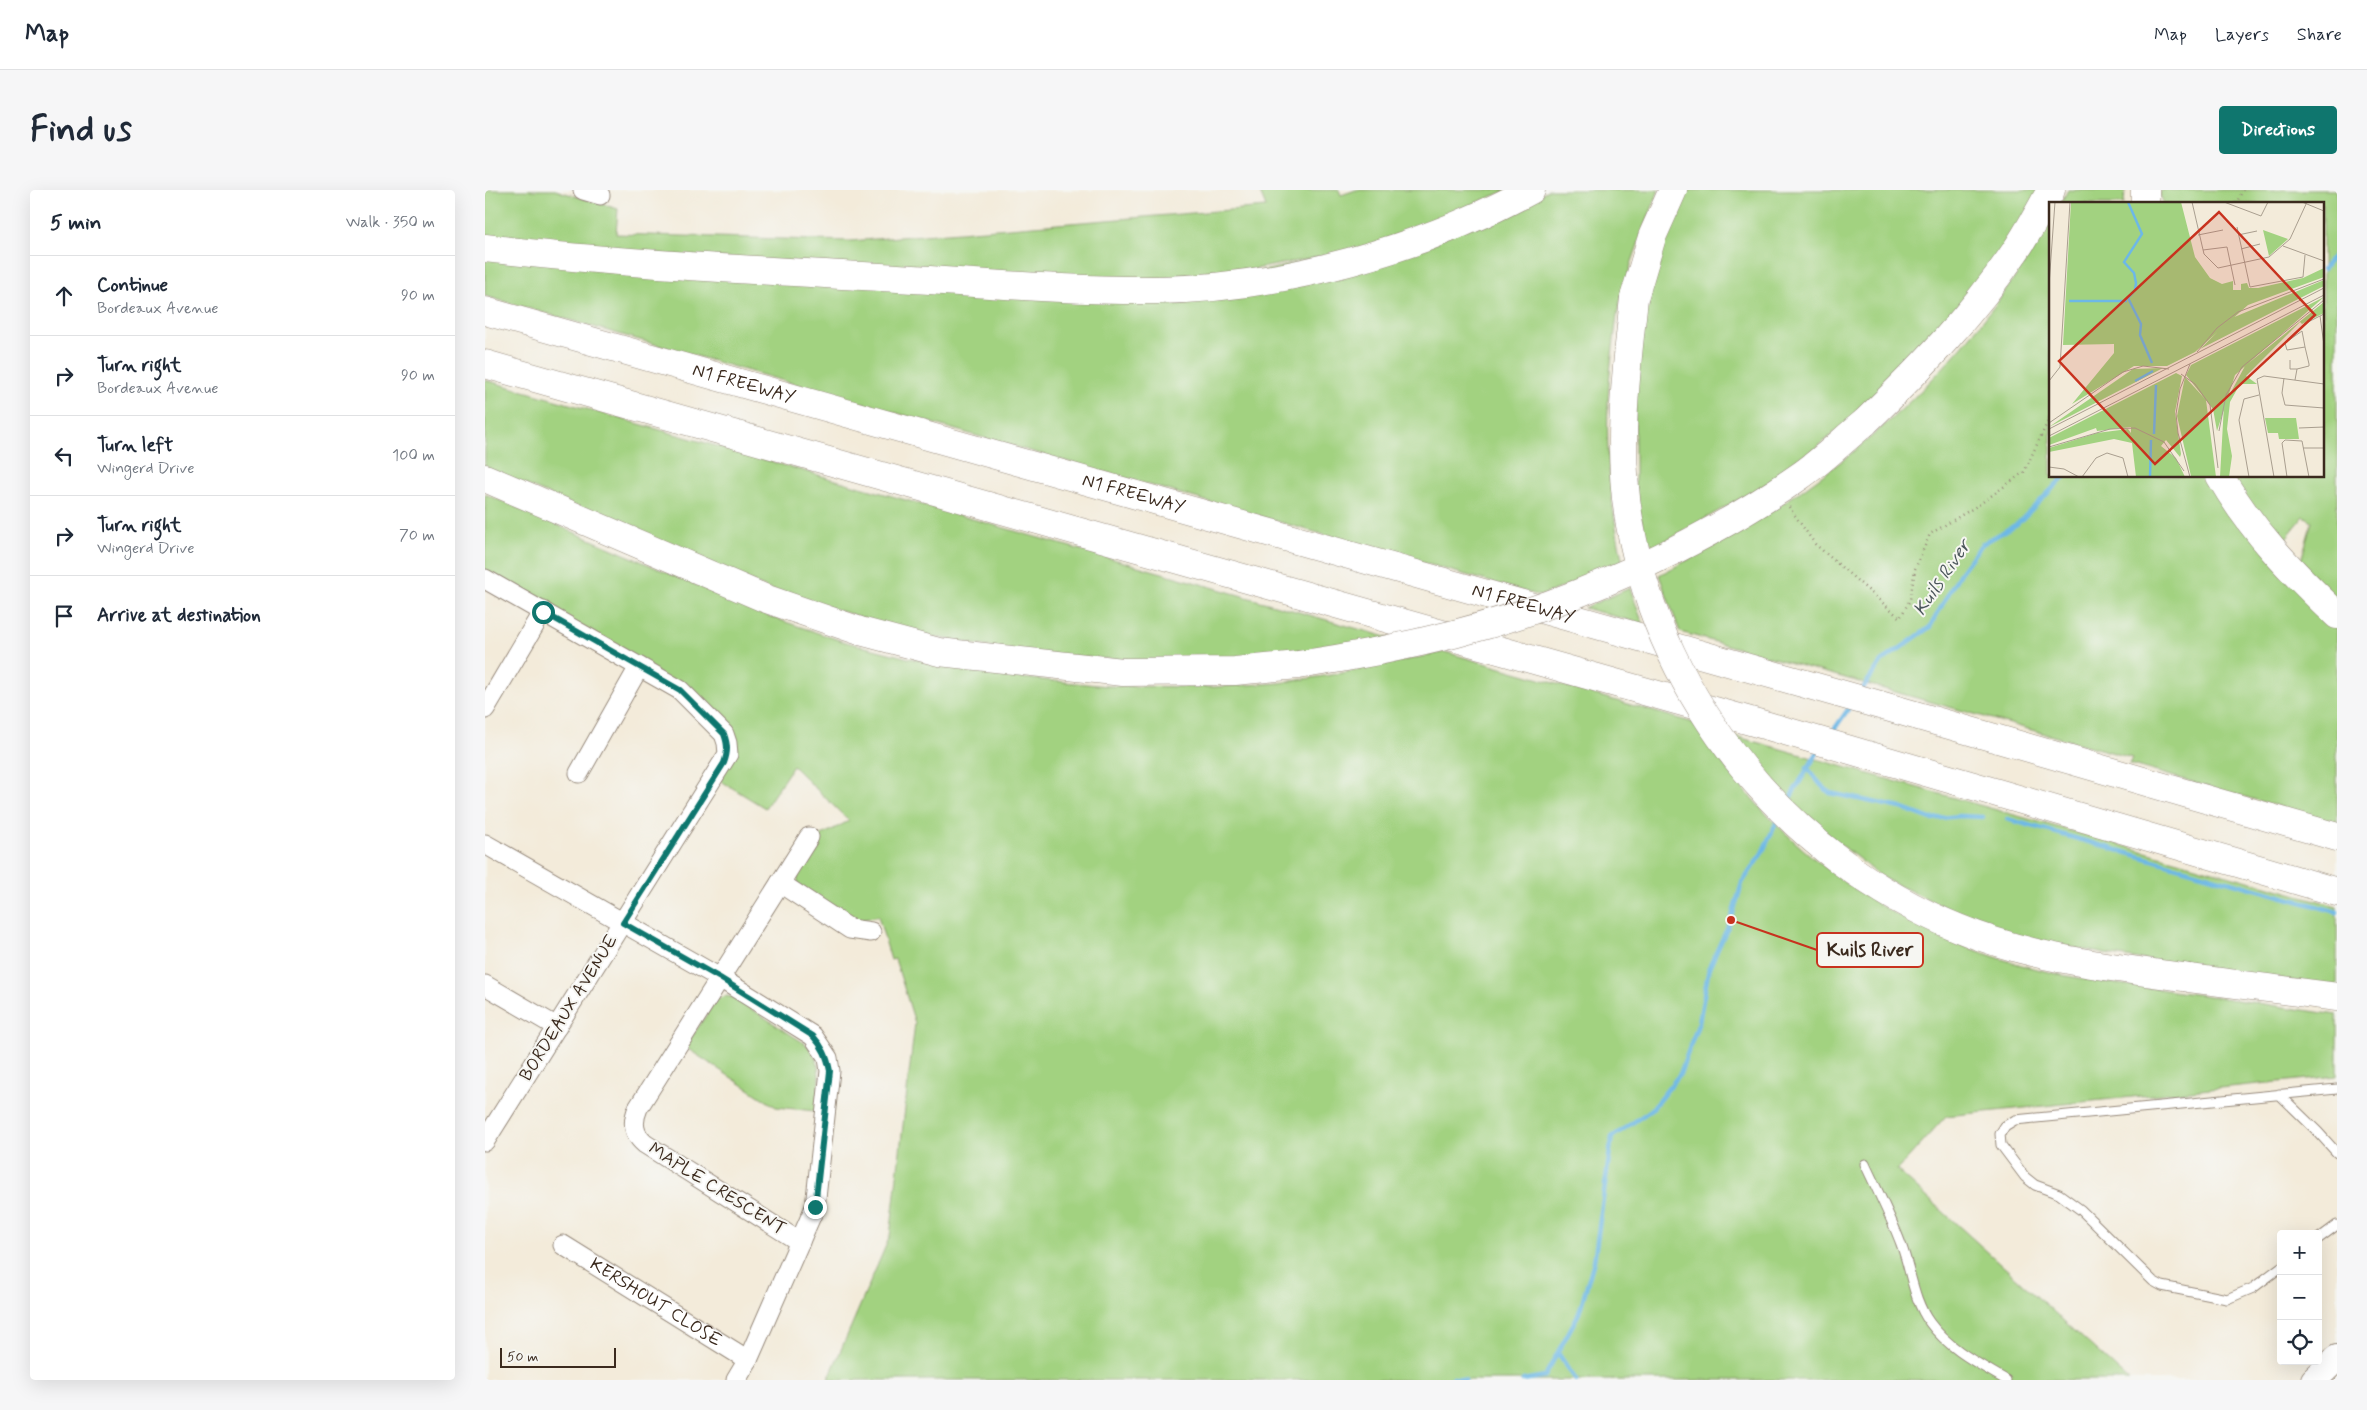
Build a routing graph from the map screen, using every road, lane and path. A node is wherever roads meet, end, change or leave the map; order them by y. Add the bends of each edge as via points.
1 (1531, 190) edge
2 (1673, 190) edge
3 (2051, 190) edge
4 (2243, 190) edge
5 (2237, 202) edge
6 (485, 248) edge
7 (485, 312) edge
8 (485, 364) edge
9 (2049, 419) edge
10 (485, 478) edge
11 (2221, 478) edge
12 (1787, 503) dead end
13 (485, 579) edge
14 (543, 612) junction
15 (2337, 615) edge
16 (639, 667) junction
17 (485, 709) edge
18 (579, 773) dead end
19 (809, 837) dead end
20 (2337, 837) edge
21 (485, 844) edge
22 (780, 883) junction
23 (2337, 892) edge
24 (623, 923) junction
25 (871, 932) dead end
26 (720, 978) junction
27 (485, 985) edge
28 (2337, 997) edge
29 (557, 1027) junction
30 (2337, 1089) edge
31 (2279, 1094) junction
32 (490, 1122) edge
33 (485, 1142) edge
34 (2337, 1153) edge
35 (1865, 1164) dead end
36 (2337, 1224) edge
37 (2322, 1236) edge
38 (800, 1242) junction
39 (563, 1245) dead end
40 (2277, 1270) edge
41 (2337, 1358) edge
42 (748, 1360) junction
43 (736, 1380) edge
44 (2006, 1380) edge
45 (2314, 1380) edge

1 - 6 highway via 1493,210 1403,246 1317,270 1235,284 1159,290 616,262
2 - 28 highway, bridge via 1651,237 1634,298 1622,456 1629,524 1646,593 1675,661 1709,721 1744,770 1785,812 1844,863 1882,890 1959,929 2073,962
3 - 10 highway, bridge via 2016,250 1968,314 1864,423 1801,475 1696,539 1569,598 1455,634 1376,652 1298,665 1218,671 1123,672 939,652 860,631 764,598
4 - 5 path
7 - 20 highway, N1 FREEWAY
8 - 23 highway via 1768,726
9 - 12 path via 2024,472 1930,534 1915,569 1910,600 1900,618 1815,544
11 - 15 highway via 2253,528 2293,574
13 - 14 street, BORDEAUX AVENUE
14 - 16 street, BORDEAUX AVENUE
14 - 17 street
16 - 18 street
16 - 24 street, BORDEAUX AVENUE via 680,690 718,726 727,743 728,754
19 - 22 street, MAPLE CRESCENT
21 - 24 street
22 - 25 street via 850,929
22 - 26 street, MAPLE CRESCENT
24 - 26 street
24 - 29 street, BORDEAUX AVENUE
26 - 38 street via 813,1036 827,1058 830,1071 815,1207
26 - 38 street, MAPLE CRESCENT via 638,1108 635,1130 645,1144
27 - 29 street
29 - 32 street, BORDEAUX AVENUE
30 - 31 lane
31 - 34 lane
31 - 40 lane via 2015,1120 2000,1134 2001,1145 2008,1157 2030,1181 2059,1194 2081,1210 2162,1286 2227,1300 2253,1288
32 - 33 street, BORDEAUX AVENUE
35 - 44 lane via 1901,1244 1919,1306 1948,1342
36 - 37 lane
38 - 42 street
39 - 42 street, KERSHOUT CLOSE
41 - 45 main road
42 - 43 street

